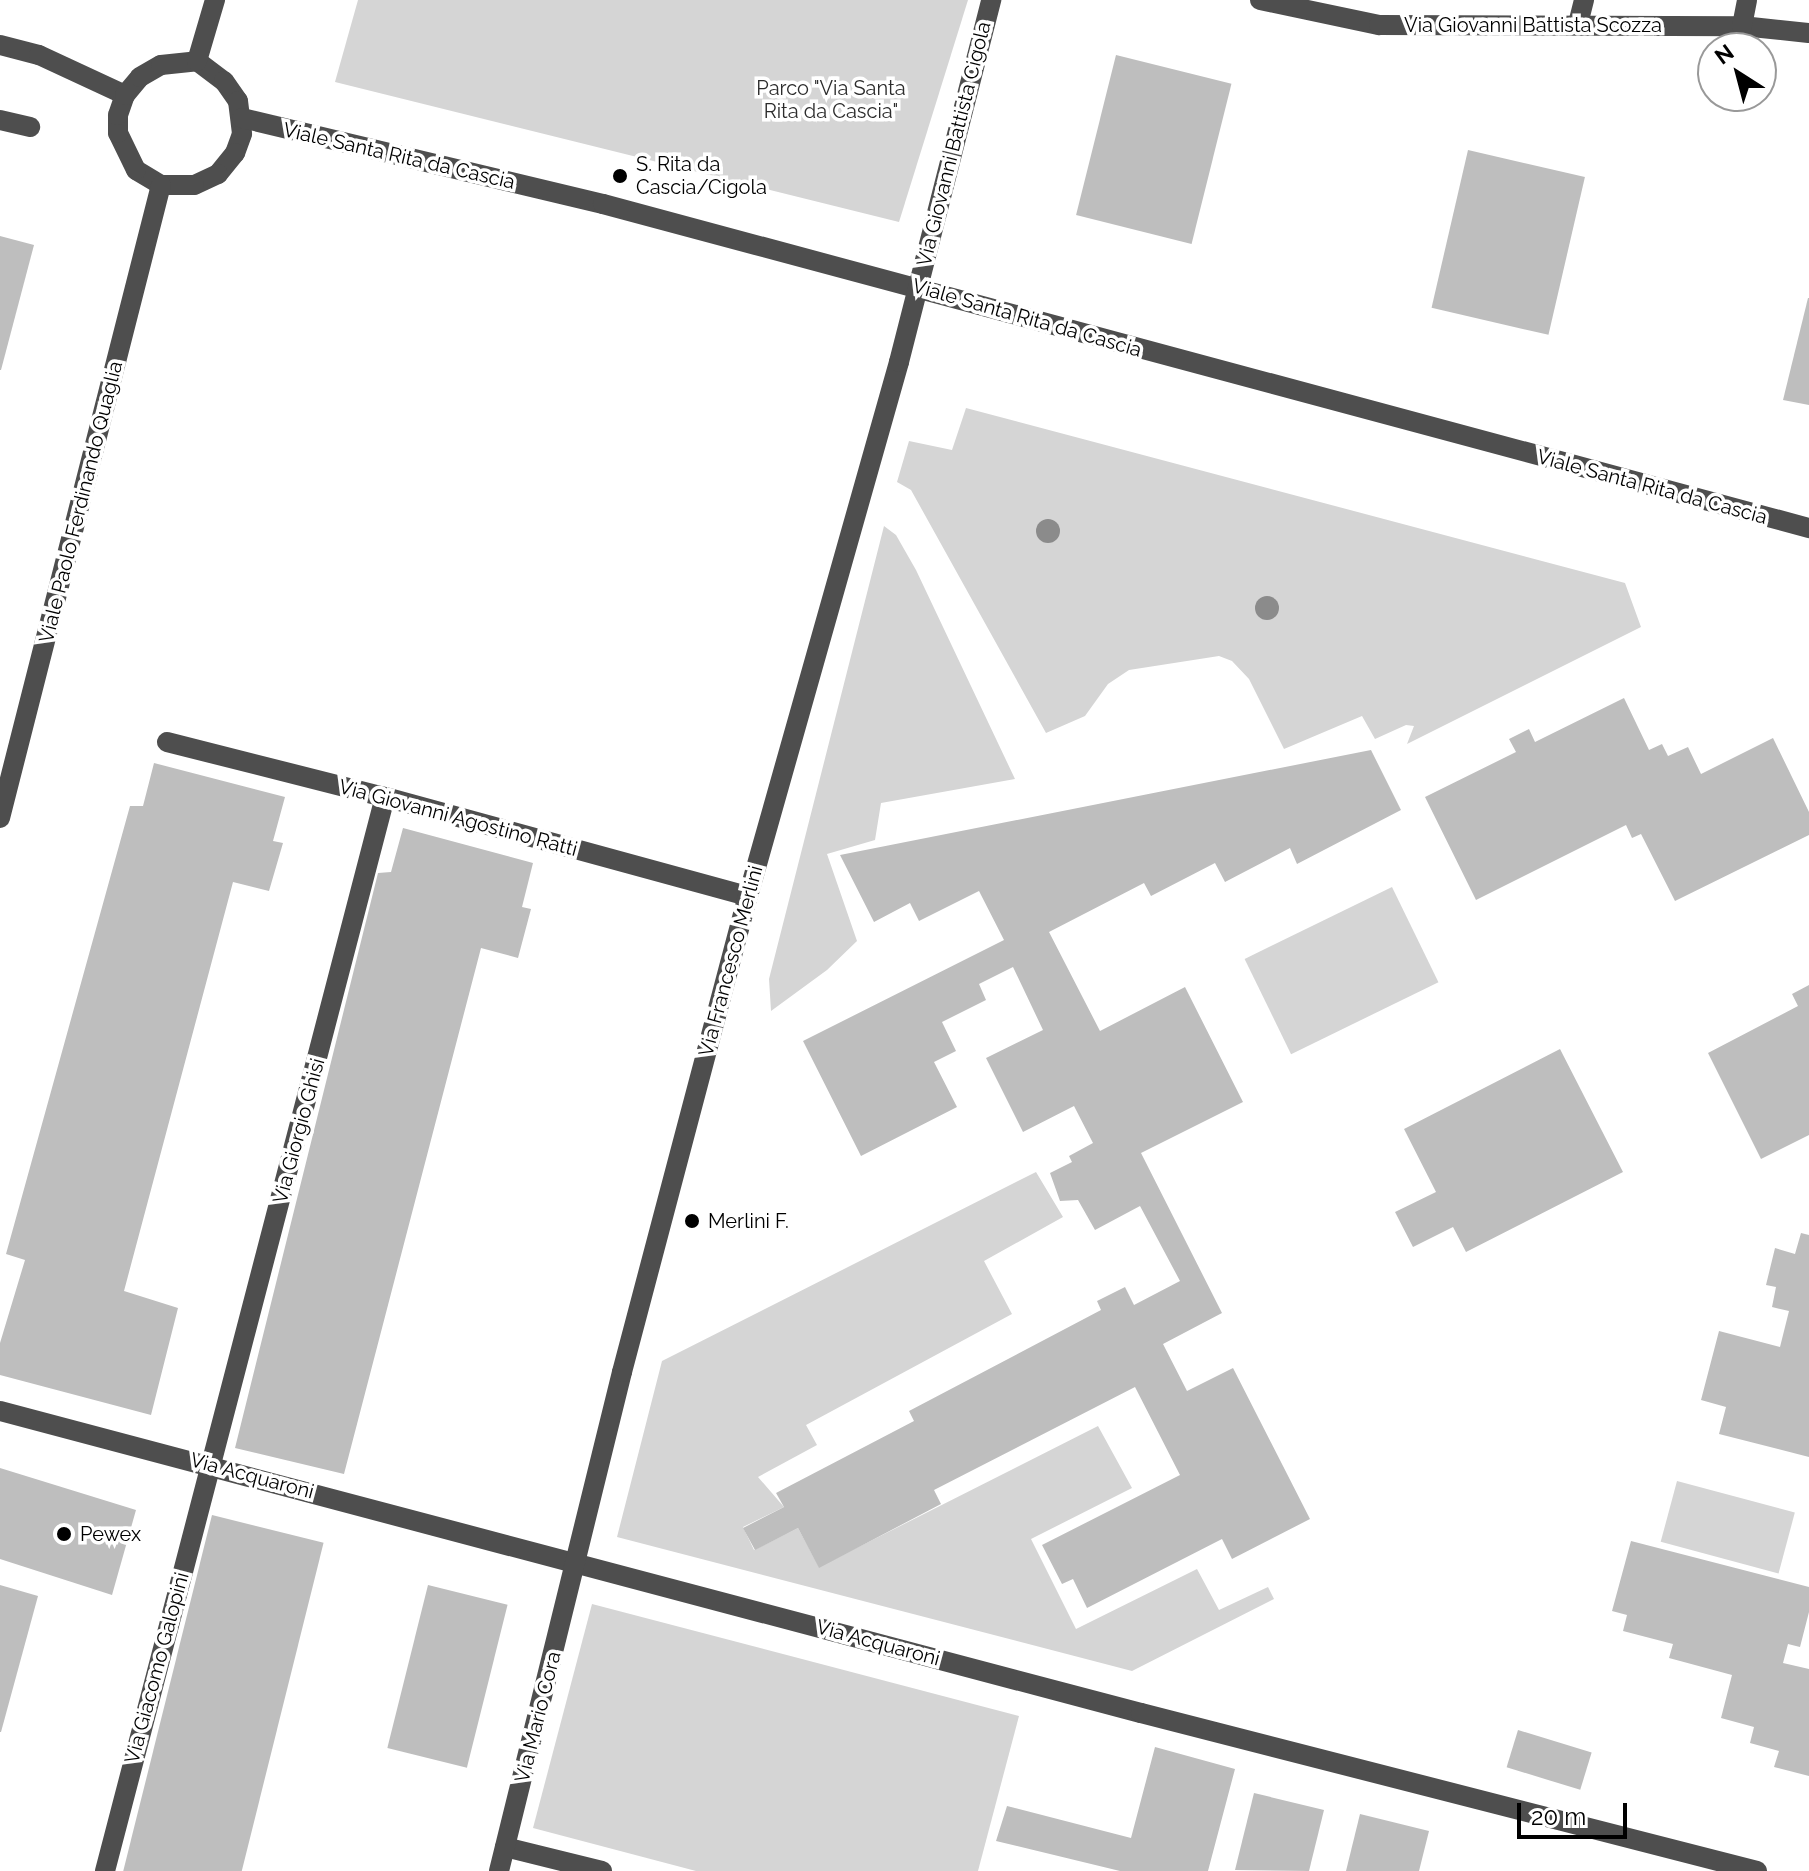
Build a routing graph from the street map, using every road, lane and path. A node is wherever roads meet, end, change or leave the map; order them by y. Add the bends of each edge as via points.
1 (215, 0) edge
2 (991, 0) edge
3 (1260, 0) edge
4 (1584, 0) edge
5 (1747, 0) edge
6 (1578, 24) junction
7 (1742, 26) junction
8 (1809, 33) edge
9 (0, 45) edge
10 (197, 61) junction
11 (125, 95) junction
12 (242, 118) junction
13 (0, 120) edge
14 (30, 127) dead end
15 (161, 185) junction
16 (918, 288) junction
17 (899, 362) joint
18 (1809, 528) edge
19 (167, 742) dead end
20 (385, 797) junction
21 (0, 818) edge
22 (748, 896) junction
23 (0, 1411) edge
24 (210, 1465) junction
25 (577, 1563) junction
26 (505, 1847) junction
27 (105, 1871) edge
28 (499, 1871) edge
29 (602, 1871) edge
30 (1757, 1871) edge

1 - 10 street
2 - 16 street, Via Giovanni Battista Cigola
3 - 6 street, Via Giovanni Battista Scozza via 1379,25
4 - 6 street
5 - 7 street
6 - 7 street, Via Giovanni Battista Scozza
7 - 8 street, Via Giovanni Battista Scozza
9 - 11 street via 39,55
10 - 11 street via 161,65 140,77
10 - 12 street via 224,81
11 - 15 street via 118,133 136,170
12 - 15 street via 235,153 218,174 194,185
12 - 16 street, Viale Santa Rita da Cascia via 603,204
13 - 14 street
15 - 21 street, Viale Paolo Ferdinando Quaglia
16 - 17 street, Via Giovanni Battista Cigola
16 - 18 street, Viale Santa Rita da Cascia
17 - 22 street, Via Francesco Merlini
19 - 20 street, Via Giovanni Agostino Ratti
20 - 22 street, Via Giovanni Agostino Ratti
20 - 24 street, Via Giorgio Ghisi
22 - 25 street, Via Francesco Merlini
23 - 24 street, Via Acquaroni
24 - 25 street, Via Acquaroni
24 - 27 street, Via Giacomo Galopini
25 - 26 street, Via Mario Cora
25 - 30 street, Via Acquaroni
26 - 28 street, Via Mario Cora
26 - 29 street

